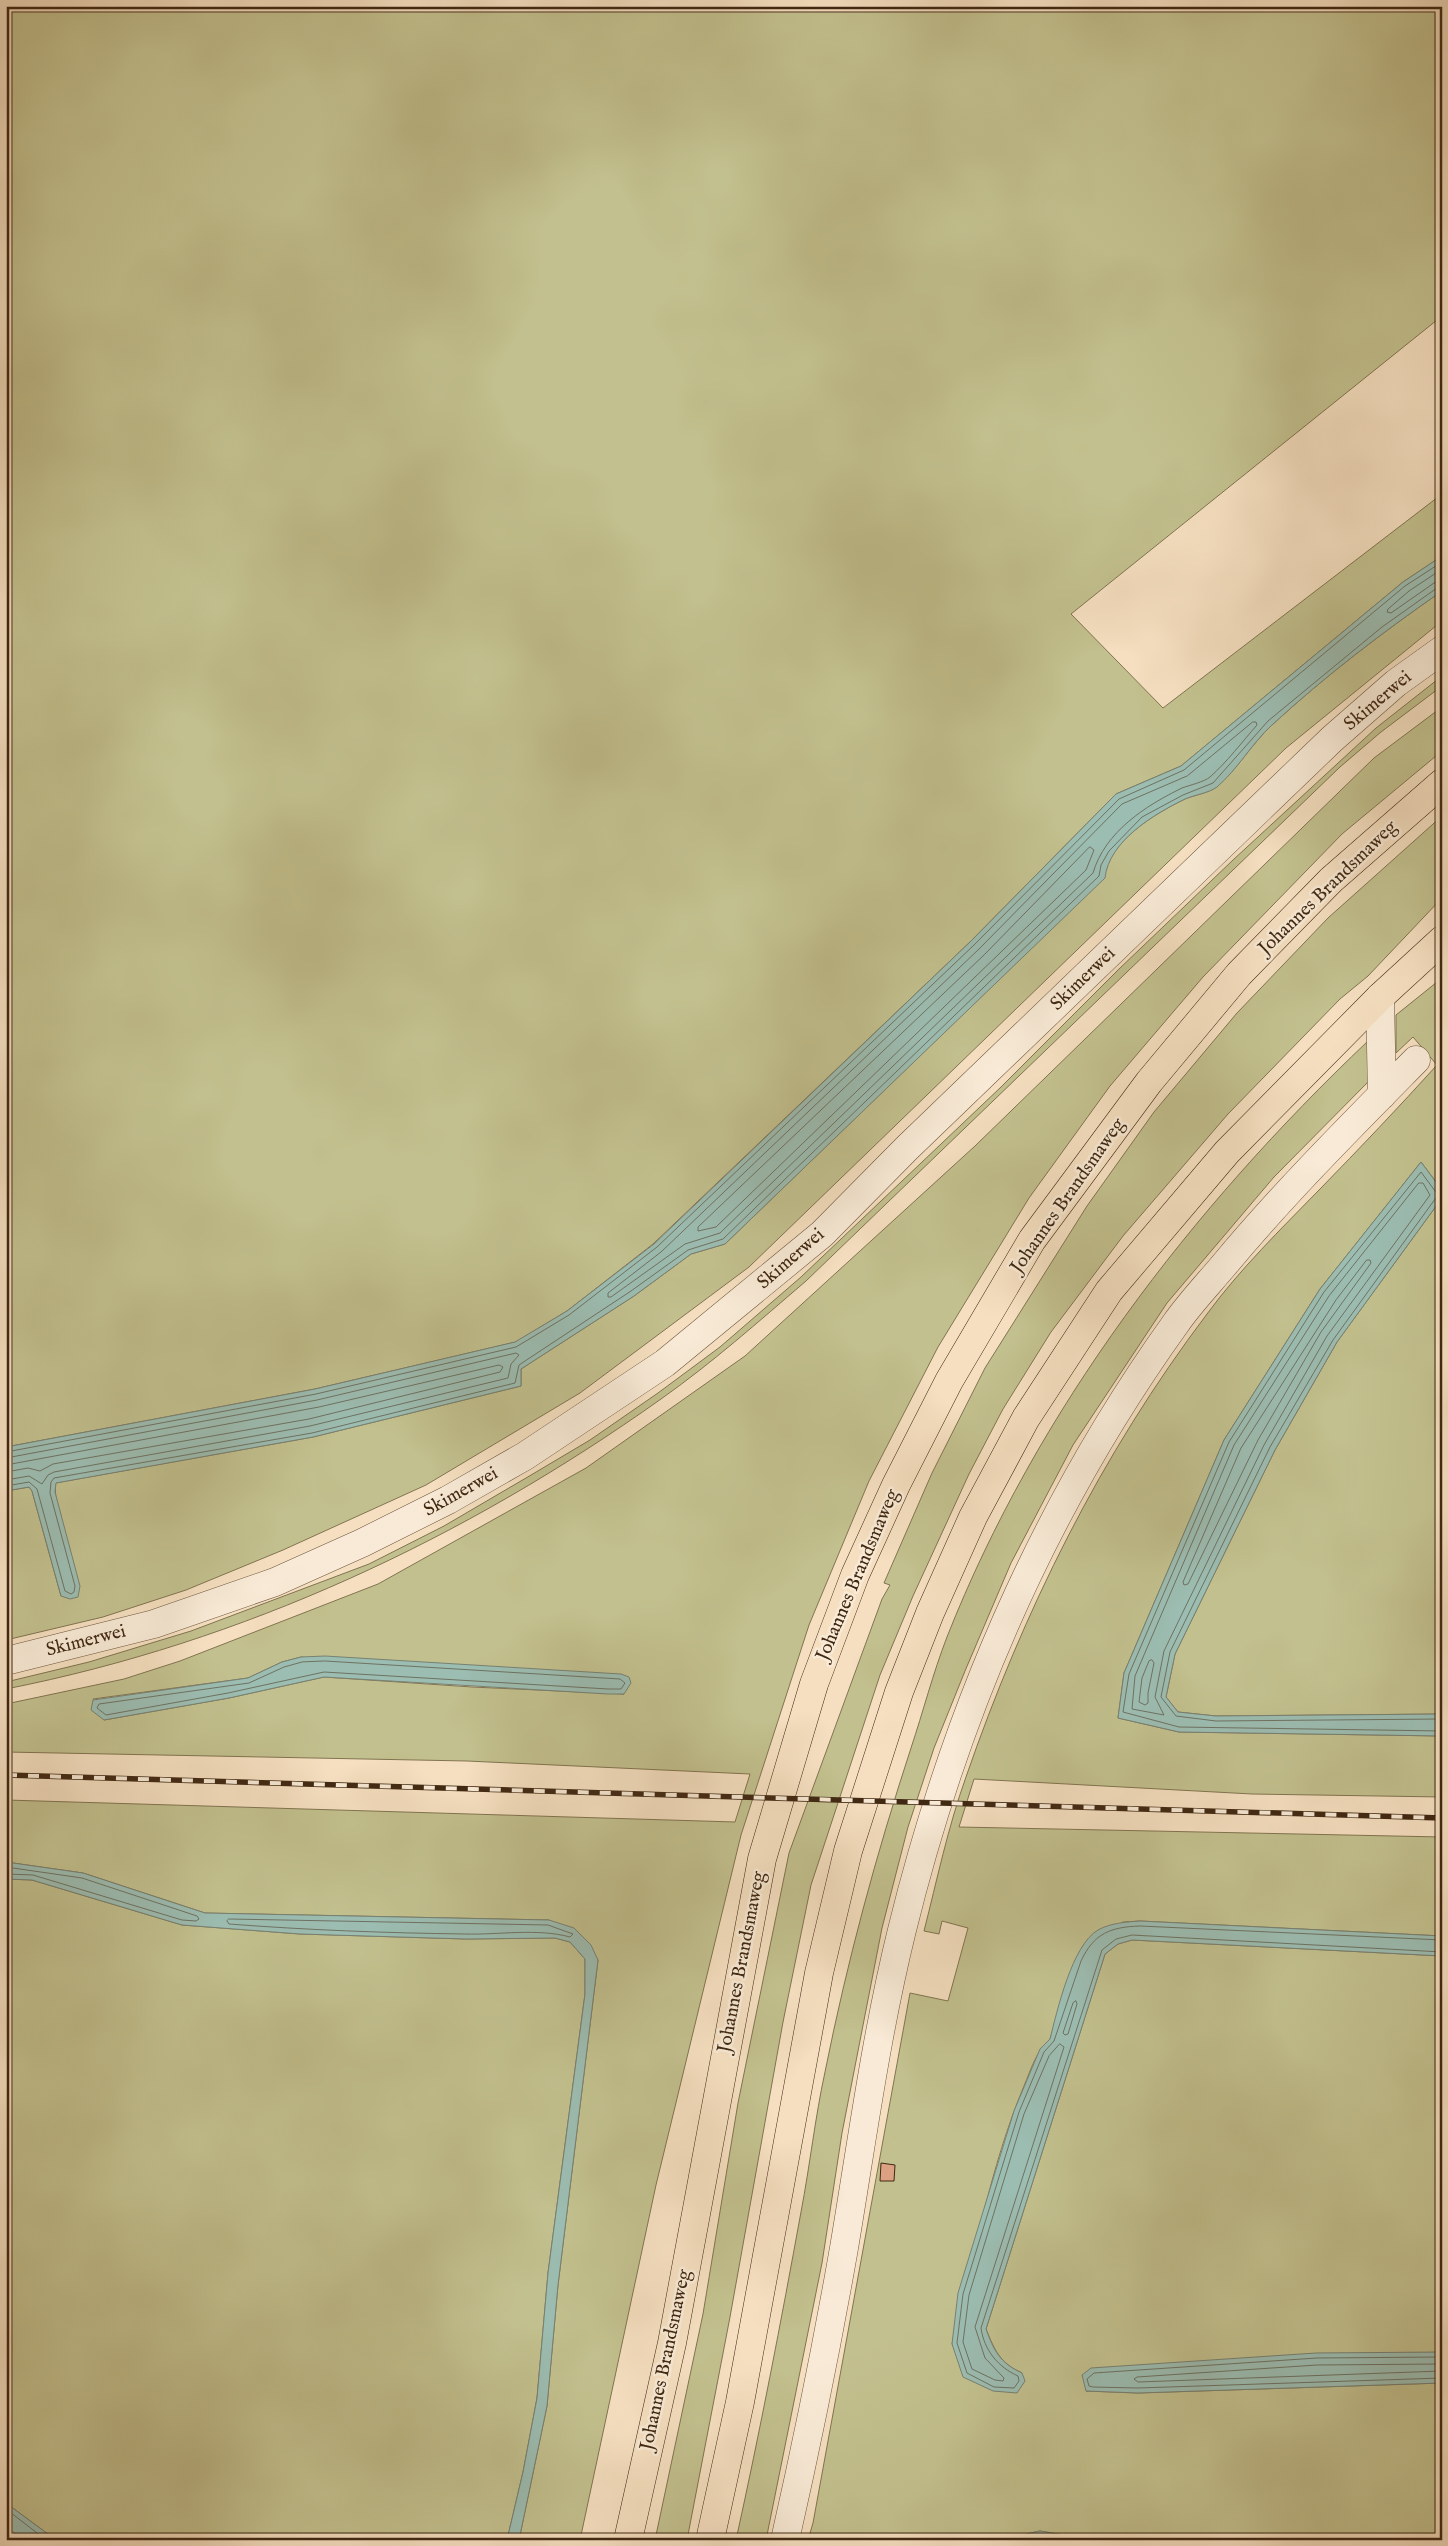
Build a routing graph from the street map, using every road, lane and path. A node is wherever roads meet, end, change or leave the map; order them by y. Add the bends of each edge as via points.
1 (1442, 650) edge
2 (1442, 783) edge
3 (1442, 940) edge
4 (1380, 997) junction
5 (1416, 1060) dead end
6 (1382, 1095) junction
7 (6, 1661) edge
8 (628, 2540) edge
9 (710, 2540) edge
10 (786, 2540) edge

1 - 7 street, Skimerwei via 1396,684 1332,739 907,1148 822,1234 665,1363 525,1456 448,1500 362,1543 275,1582 154,1624
2 - 8 main road, Johannes Brandsmaweg via 1304,907 1239,974 1149,1082 1032,1240 949,1381 896,1485 855,1575 814,1684 762,1859 672,2342
3 - 4 main road
4 - 6 street
4 - 9 main road via 1227,1152 1109,1291 1026,1418 973,1517 930,1613 899,1692 848,1851 819,1973 742,2392
5 - 6 street
6 - 10 street via 1288,1190 1178,1319 1080,1470 1006,1617 974,1694 948,1765 884,2009 843,2252

